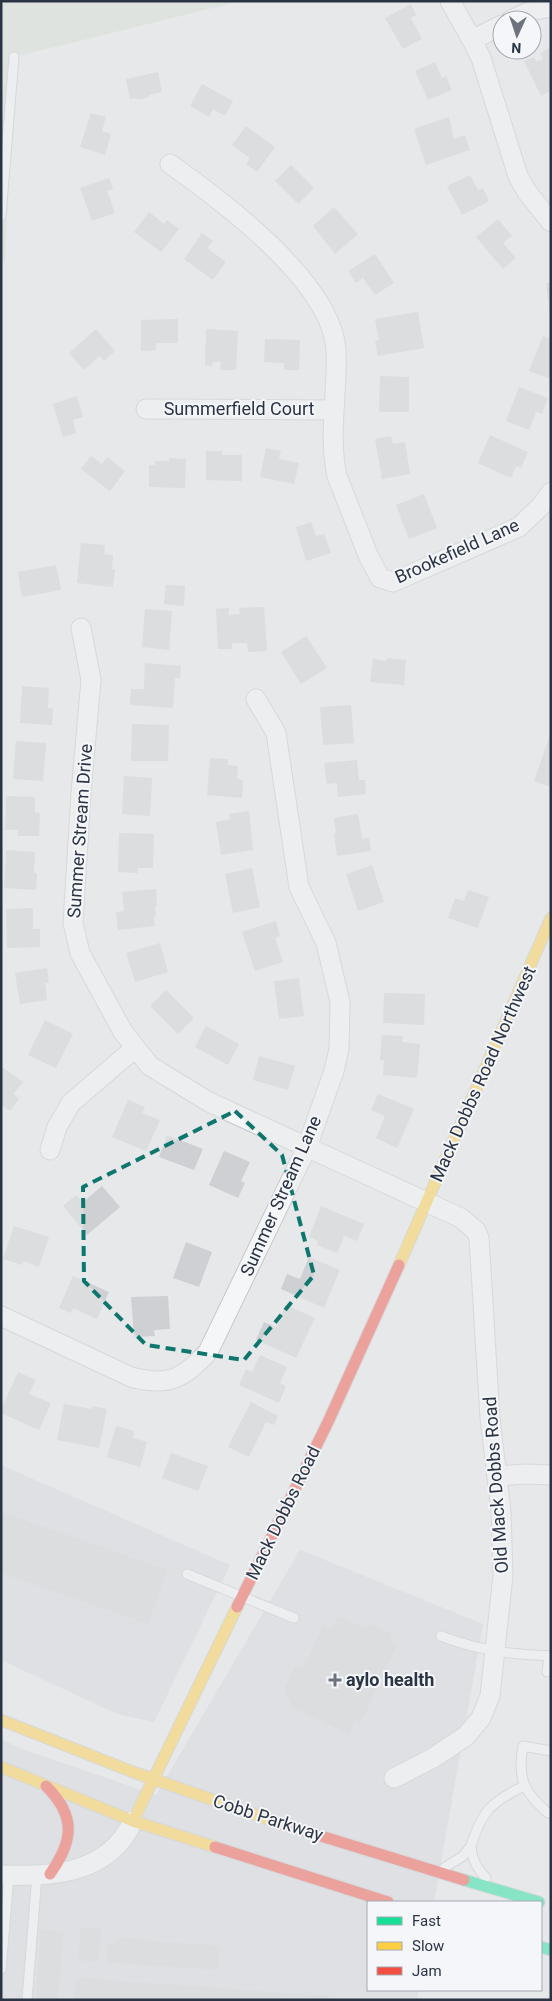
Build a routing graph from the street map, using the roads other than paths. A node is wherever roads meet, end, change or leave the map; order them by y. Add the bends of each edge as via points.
1 (450, 1) edge
2 (551, 8) edge
3 (534, 10) edge
4 (492, 29) edge
5 (472, 40) junction
6 (14, 57) dead end
7 (170, 164) dead end
8 (1, 216) edge
9 (551, 222) edge
10 (146, 409) dead end
11 (333, 410) junction
12 (551, 492) edge
13 (81, 628) dead end
14 (256, 699) dead end
15 (551, 918) edge
16 (135, 1048) junction
17 (307, 1147) junction
18 (50, 1150) dead end
19 (426, 1202) junction
20 (1, 1316) edge
21 (551, 1475) edge
22 (497, 1476) junction
23 (187, 1574) dead end
24 (242, 1596) junction
25 (294, 1618) dead end
26 (441, 1636) dead end
27 (496, 1651) junction
28 (550, 1656) edge
29 (548, 1672) dead end
30 (1, 1720) edge
31 (551, 1751) edge
32 (1, 1767) edge
33 (394, 1778) dead end
34 (152, 1779) junction
35 (46, 1786) junction
36 (524, 1786) junction
37 (548, 1813) dead end
38 (133, 1821) junction
39 (471, 1846) junction
40 (434, 1872) junction
41 (5, 1875) edge
42 (43, 1875) junction
43 (496, 1890) junction
44 (385, 1901) edge
45 (536, 1901) edge
46 (4, 1902) edge
47 (1, 1969) edge
48 (27, 2000) edge

1 - 5 street
2 - 3 street
4 - 5 street
5 - 9 street via 518,176
6 - 8 lane
7 - 11 street via 211,193 284,258 321,306 332,330 336,350
10 - 11 street, Summerfield Court
11 - 12 street, Brookefield Lane via 337,476 371,561 385,581 393,582 519,527
13 - 16 street, Summer Stream Drive via 91,680 73,922 80,953
14 - 17 street, Summer Stream Lane via 276,732 299,887 326,944 340,1002 339,1049 334,1071
15 - 19 main road, Mack Dobbs Road Northwest
16 - 17 street, Summer Stream Drive via 150,1066 209,1102
16 - 18 street via 71,1103 56,1127
17 - 19 street, Summer Stream Drive
17 - 20 street, Summer Stream Lane via 208,1352 192,1370 163,1382 131,1377
19 - 22 street, Old Mack Dobbs Road via 461,1218 476,1230 479,1238 490,1418
19 - 24 main road, Mack Dobbs Road via 298,1484
21 - 22 street
22 - 27 street, Old Mack Dobbs Road via 503,1575
23 - 24 lane
24 - 25 lane
24 - 34 main road, Mack Dobbs Road
26 - 27 lane via 464,1645
27 - 28 lane
27 - 33 street, Old Mack Dobbs Road via 490,1696 481,1718 466,1736
28 - 29 lane
30 - 34 main road, Cobb Parkway
31 - 36 lane via 523,1746 520,1761
32 - 35 main road
34 - 38 main road, Mack Dobbs Road
34 - 40 main road, Cobb Parkway
35 - 38 main road
35 - 42 main road via 64,1808 69,1832 61,1860
36 - 37 lane
36 - 39 lane via 494,1803 481,1821
38 - 42 street via 108,1854 77,1869
38 - 44 main road
39 - 40 lane via 456,1862
39 - 43 lane via 477,1868
40 - 43 main road, Cobb Parkway
41 - 42 street
41 - 46 lane
42 - 48 lane
43 - 45 main road, Cobb Parkway
46 - 47 lane

